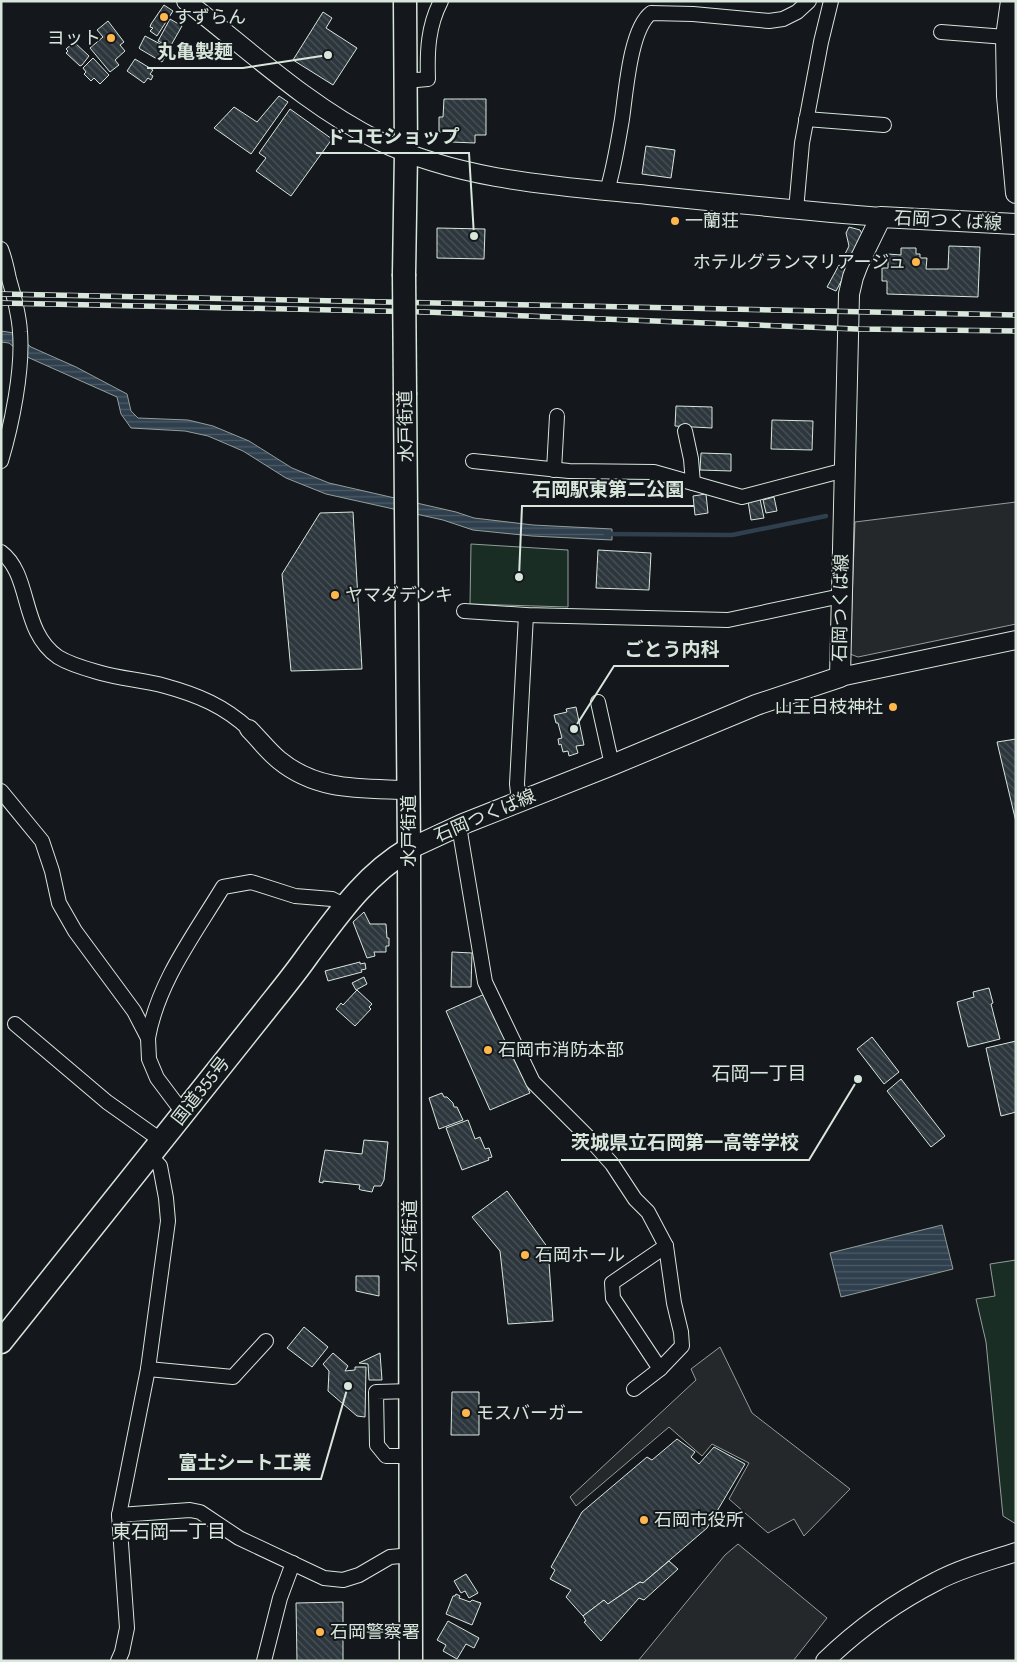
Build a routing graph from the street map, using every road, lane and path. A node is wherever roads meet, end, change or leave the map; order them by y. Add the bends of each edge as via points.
1 (405, 1) edge
2 (441, 1) edge
3 (809, 1) edge
4 (831, 1) edge
5 (1011, 1) edge
6 (192, 3) edge
7 (941, 32) dead end
8 (1006, 37) junction
9 (405, 81) junction
10 (806, 119) junction
11 (884, 125) dead end
12 (406, 153) junction
13 (606, 190) junction
14 (1016, 194) edge
15 (796, 210) junction
16 (882, 217) junction
17 (1016, 224) edge
18 (1, 250) edge
19 (557, 416) dead end
20 (685, 431) dead end
21 (1, 461) edge
22 (472, 461) dead end
23 (554, 470) junction
24 (845, 470) junction
25 (693, 483) junction
26 (1, 552) edge
27 (841, 596) junction
28 (464, 611) dead end
29 (526, 615) junction
30 (1016, 640) edge
31 (840, 677) junction
32 (598, 702) dead end
33 (249, 730) joint
34 (612, 765) junction
35 (408, 790) junction
36 (1, 791) edge
37 (519, 801) junction
38 (459, 826) junction
39 (409, 849) junction
40 (345, 906) junction
41 (15, 1024) dead end
42 (148, 1038) junction
43 (184, 1114) junction
44 (156, 1149) junction
45 (666, 1246) junction
46 (266, 1341) dead end
47 (1, 1342) edge
48 (148, 1369) junction
49 (660, 1369) junction
50 (634, 1389) dead end
51 (411, 1391) junction
52 (411, 1456) junction
53 (119, 1516) junction
54 (1016, 1552) edge
55 (412, 1555) junction
56 (293, 1563) junction
57 (118, 1661) edge
58 (264, 1661) edge
59 (411, 1661) edge
60 (825, 1661) edge

1 - 9 highway, 水戸街道
2 - 9 street via 434,14 428,41 428,79
3 - 13 street via 797,12 769,21 694,14 652,13 646,17 630,61 611,178
4 - 10 street
5 - 8 main road, 石岡つくば線
6 - 12 street via 324,109
7 - 8 street
8 - 14 main road, 石岡つくば線 via 1007,96
9 - 12 highway, 水戸街道
10 - 11 street
10 - 15 street
12 - 13 street via 500,177
12 - 35 highway, 水戸街道, bridge
13 - 15 street
15 - 16 street
16 - 17 main road, 石岡つくば線
16 - 24 main road, 石岡つくば線 via 858,264 849,294
18 - 21 street via 15,303 20,355 16,394
19 - 23 street
20 - 25 street via 692,459
22 - 23 street
23 - 25 street via 654,472
24 - 25 street via 742,497
24 - 27 main road, 石岡つくば線
26 - 33 street via 13,564 36,631 59,658 86,669 195,696 220,706
27 - 29 street via 728,620
27 - 31 main road, 石岡つくば線
28 - 29 street
29 - 37 street via 517,784
30 - 31 street
31 - 34 main road, 石岡つくば線 via 756,705
32 - 34 street
33 - 35 street via 280,760 315,780 348,788
34 - 37 main road, 石岡つくば線
35 - 39 highway, 水戸街道
36 - 42 street via 42,841 59,903 75,931 134,1011
37 - 38 main road, 石岡つくば線
38 - 39 main road, 石岡つくば線
38 - 45 street via 485,982 533,1082 612,1164 635,1199 648,1212
39 - 40 highway, 国道355号 via 390,860
39 - 51 highway, 水戸街道
40 - 42 street via 332,899 295,896 251,882 223,887 167,978
40 - 43 highway, 国道355号
41 - 44 street via 107,1102
42 - 43 street via 149,1059 156,1078
43 - 44 highway, 国道355号
44 - 47 highway, 国道355号
44 - 48 street via 168,1222
45 - 49 street via 682,1346
45 - 49 street via 612,1283 613,1298
46 - 48 street via 233,1377
48 - 53 street
49 - 50 street
51 - 52 highway, 水戸街道
51 - 52 street via 376,1392 377,1445 386,1456
52 - 55 highway, 水戸街道
53 - 56 street via 200,1512 239,1538
53 - 57 street via 127,1628
54 - 60 street via 938,1581 883,1612
55 - 56 street via 390,1557 359,1575 343,1580 324,1578
55 - 59 highway, 水戸街道
56 - 58 street via 280,1598

